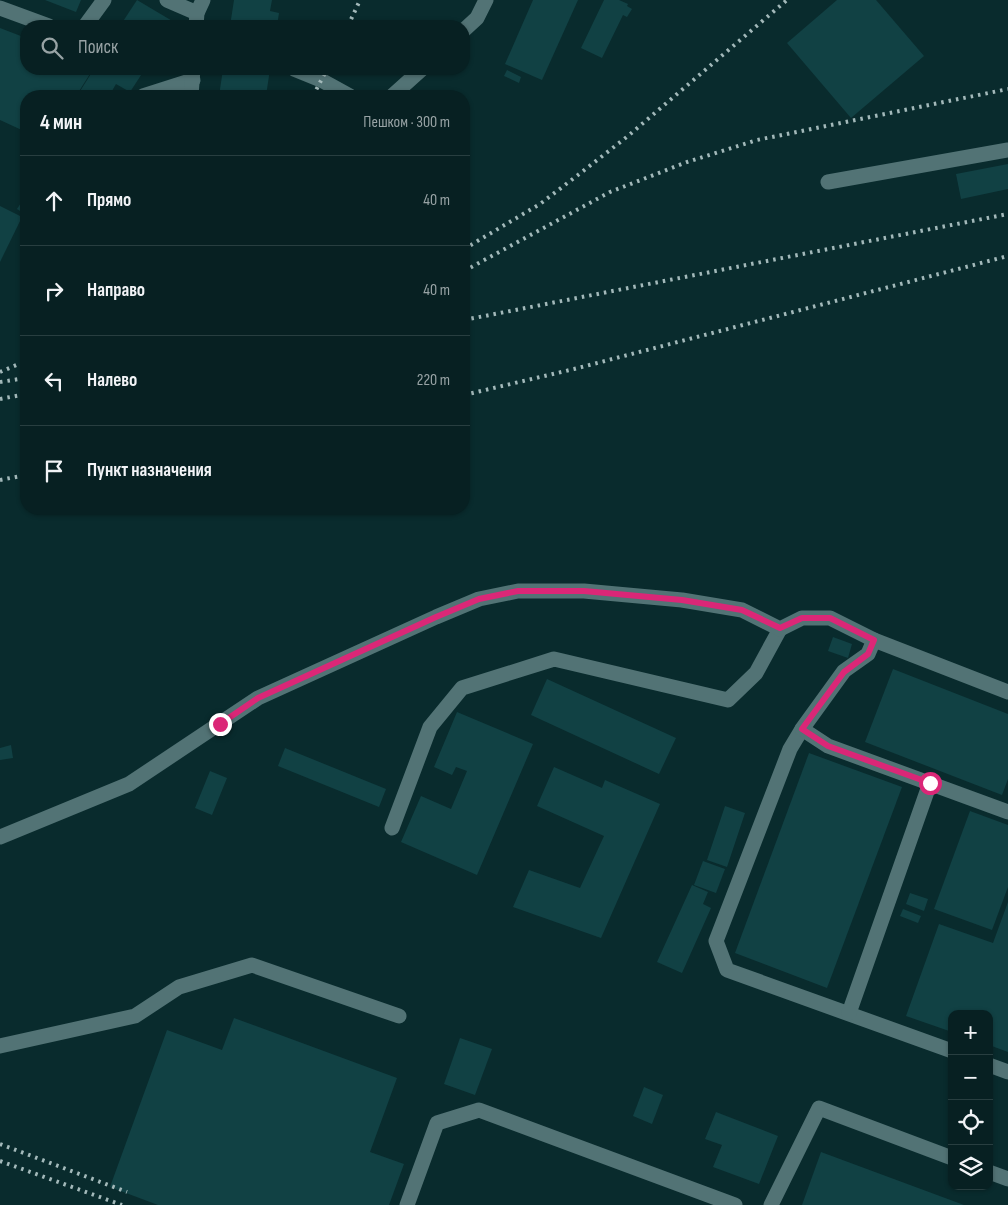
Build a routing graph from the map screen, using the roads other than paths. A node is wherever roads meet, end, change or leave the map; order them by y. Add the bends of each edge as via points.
1 (104, 0) edge
2 (168, 0) edge
3 (486, 0) edge
4 (0, 8) edge
5 (199, 13) edge
6 (33, 20) edge
7 (89, 20) edge
8 (470, 24) edge
9 (191, 75) edge
10 (193, 75) edge
11 (309, 75) edge
12 (415, 75) edge
13 (157, 90) edge
14 (192, 90) edge
15 (339, 90) edge
16 (399, 90) edge
17 (1008, 150) edge
18 (828, 182) dead end
19 (780, 628) junction
20 (874, 640) junction
21 (1008, 692) edge
22 (802, 729) junction
23 (930, 783) junction
24 (1008, 812) edge
25 (392, 828) dead end
26 (0, 837) edge
27 (848, 1013) junction
28 (399, 1016) dead end
29 (0, 1046) edge
30 (948, 1050) edge
31 (993, 1066) edge
32 (1008, 1072) edge
33 (948, 1156) edge
34 (993, 1173) edge
35 (1008, 1179) edge
36 (407, 1205) edge
37 (735, 1205) edge
38 (771, 1205) edge

1 - 7 lane
2 - 5 lane
3 - 8 lane
4 - 6 lane
9 - 13 lane
10 - 14 lane
11 - 15 lane
12 - 16 lane
17 - 18 lane
19 - 20 lane via 802,618 830,618
19 - 25 lane via 756,672 728,700 554,659 462,688 430,727
19 - 26 lane via 742,610 682,600 584,591 518,591 479,599 258,698 130,784
20 - 21 lane
20 - 22 lane via 868,654 844,672
22 - 23 lane via 828,746
22 - 27 lane via 790,749 716,941 727,970
23 - 24 lane
23 - 27 lane
27 - 30 lane
28 - 29 lane via 252,965 179,987 135,1016
31 - 32 lane
33 - 38 lane via 819,1108
34 - 35 lane
36 - 37 lane via 437,1123 479,1110

